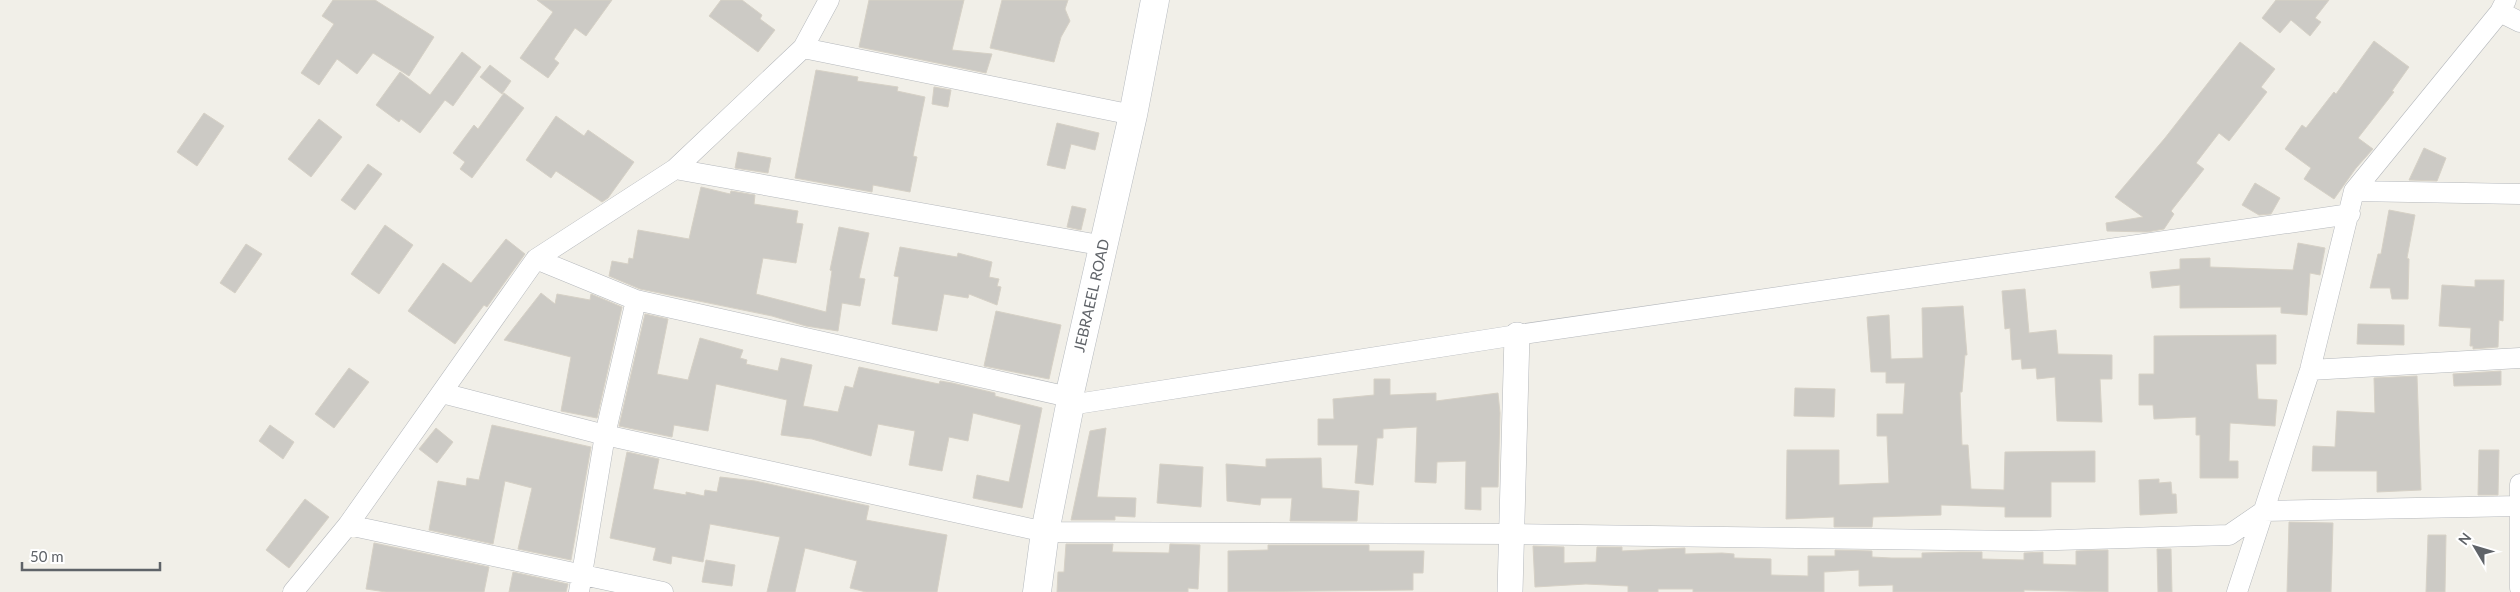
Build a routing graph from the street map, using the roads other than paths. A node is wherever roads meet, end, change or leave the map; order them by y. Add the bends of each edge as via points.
1 (829, 0) edge
2 (1155, 0) edge
3 (2503, 6) edge
4 (2520, 22) edge
5 (803, 48) junction
6 (1133, 116) junction
7 (675, 169) junction
8 (2354, 190) junction
9 (2520, 194) edge
10 (2350, 214) junction
11 (1105, 246) junction
12 (536, 260) junction
13 (636, 300) junction
14 (1517, 335) junction
15 (2520, 358) edge
16 (2310, 370) junction
17 (442, 393) junction
18 (1070, 401) junction
19 (605, 435) junction
20 (2520, 484) edge
21 (2520, 506) edge
22 (2264, 511) junction
23 (348, 525) junction
24 (1045, 532) junction
25 (1511, 534) junction
26 (581, 584) edge
27 (2520, 588) edge
28 (293, 592) edge
29 (663, 592) edge
30 (1037, 592) edge
31 (1510, 592) edge
32 (2237, 592) edge

1 - 5 street
2 - 6 main road, JEBRAEEL ROAD
3 - 4 street
3 - 8 street
5 - 6 street
5 - 7 street
6 - 11 main road, JEBRAEEL ROAD
7 - 11 street
7 - 12 street
8 - 9 street
8 - 10 street
10 - 14 street
10 - 16 street
11 - 18 main road, JEBRAEEL ROAD
12 - 13 street
12 - 17 street
13 - 18 street
13 - 19 street
14 - 18 street
14 - 25 street
15 - 16 street
16 - 22 street
17 - 19 street
17 - 23 street
18 - 24 main road, JEBRAEEL ROAD
19 - 24 street
19 - 26 street
20 - 21 street
21 - 22 street
21 - 27 street
22 - 25 street via 2229,535 2022,541
22 - 32 street
23 - 26 street
23 - 28 street
24 - 25 street
24 - 30 main road, JEBRAEEL ROAD
25 - 31 street
26 - 29 street

